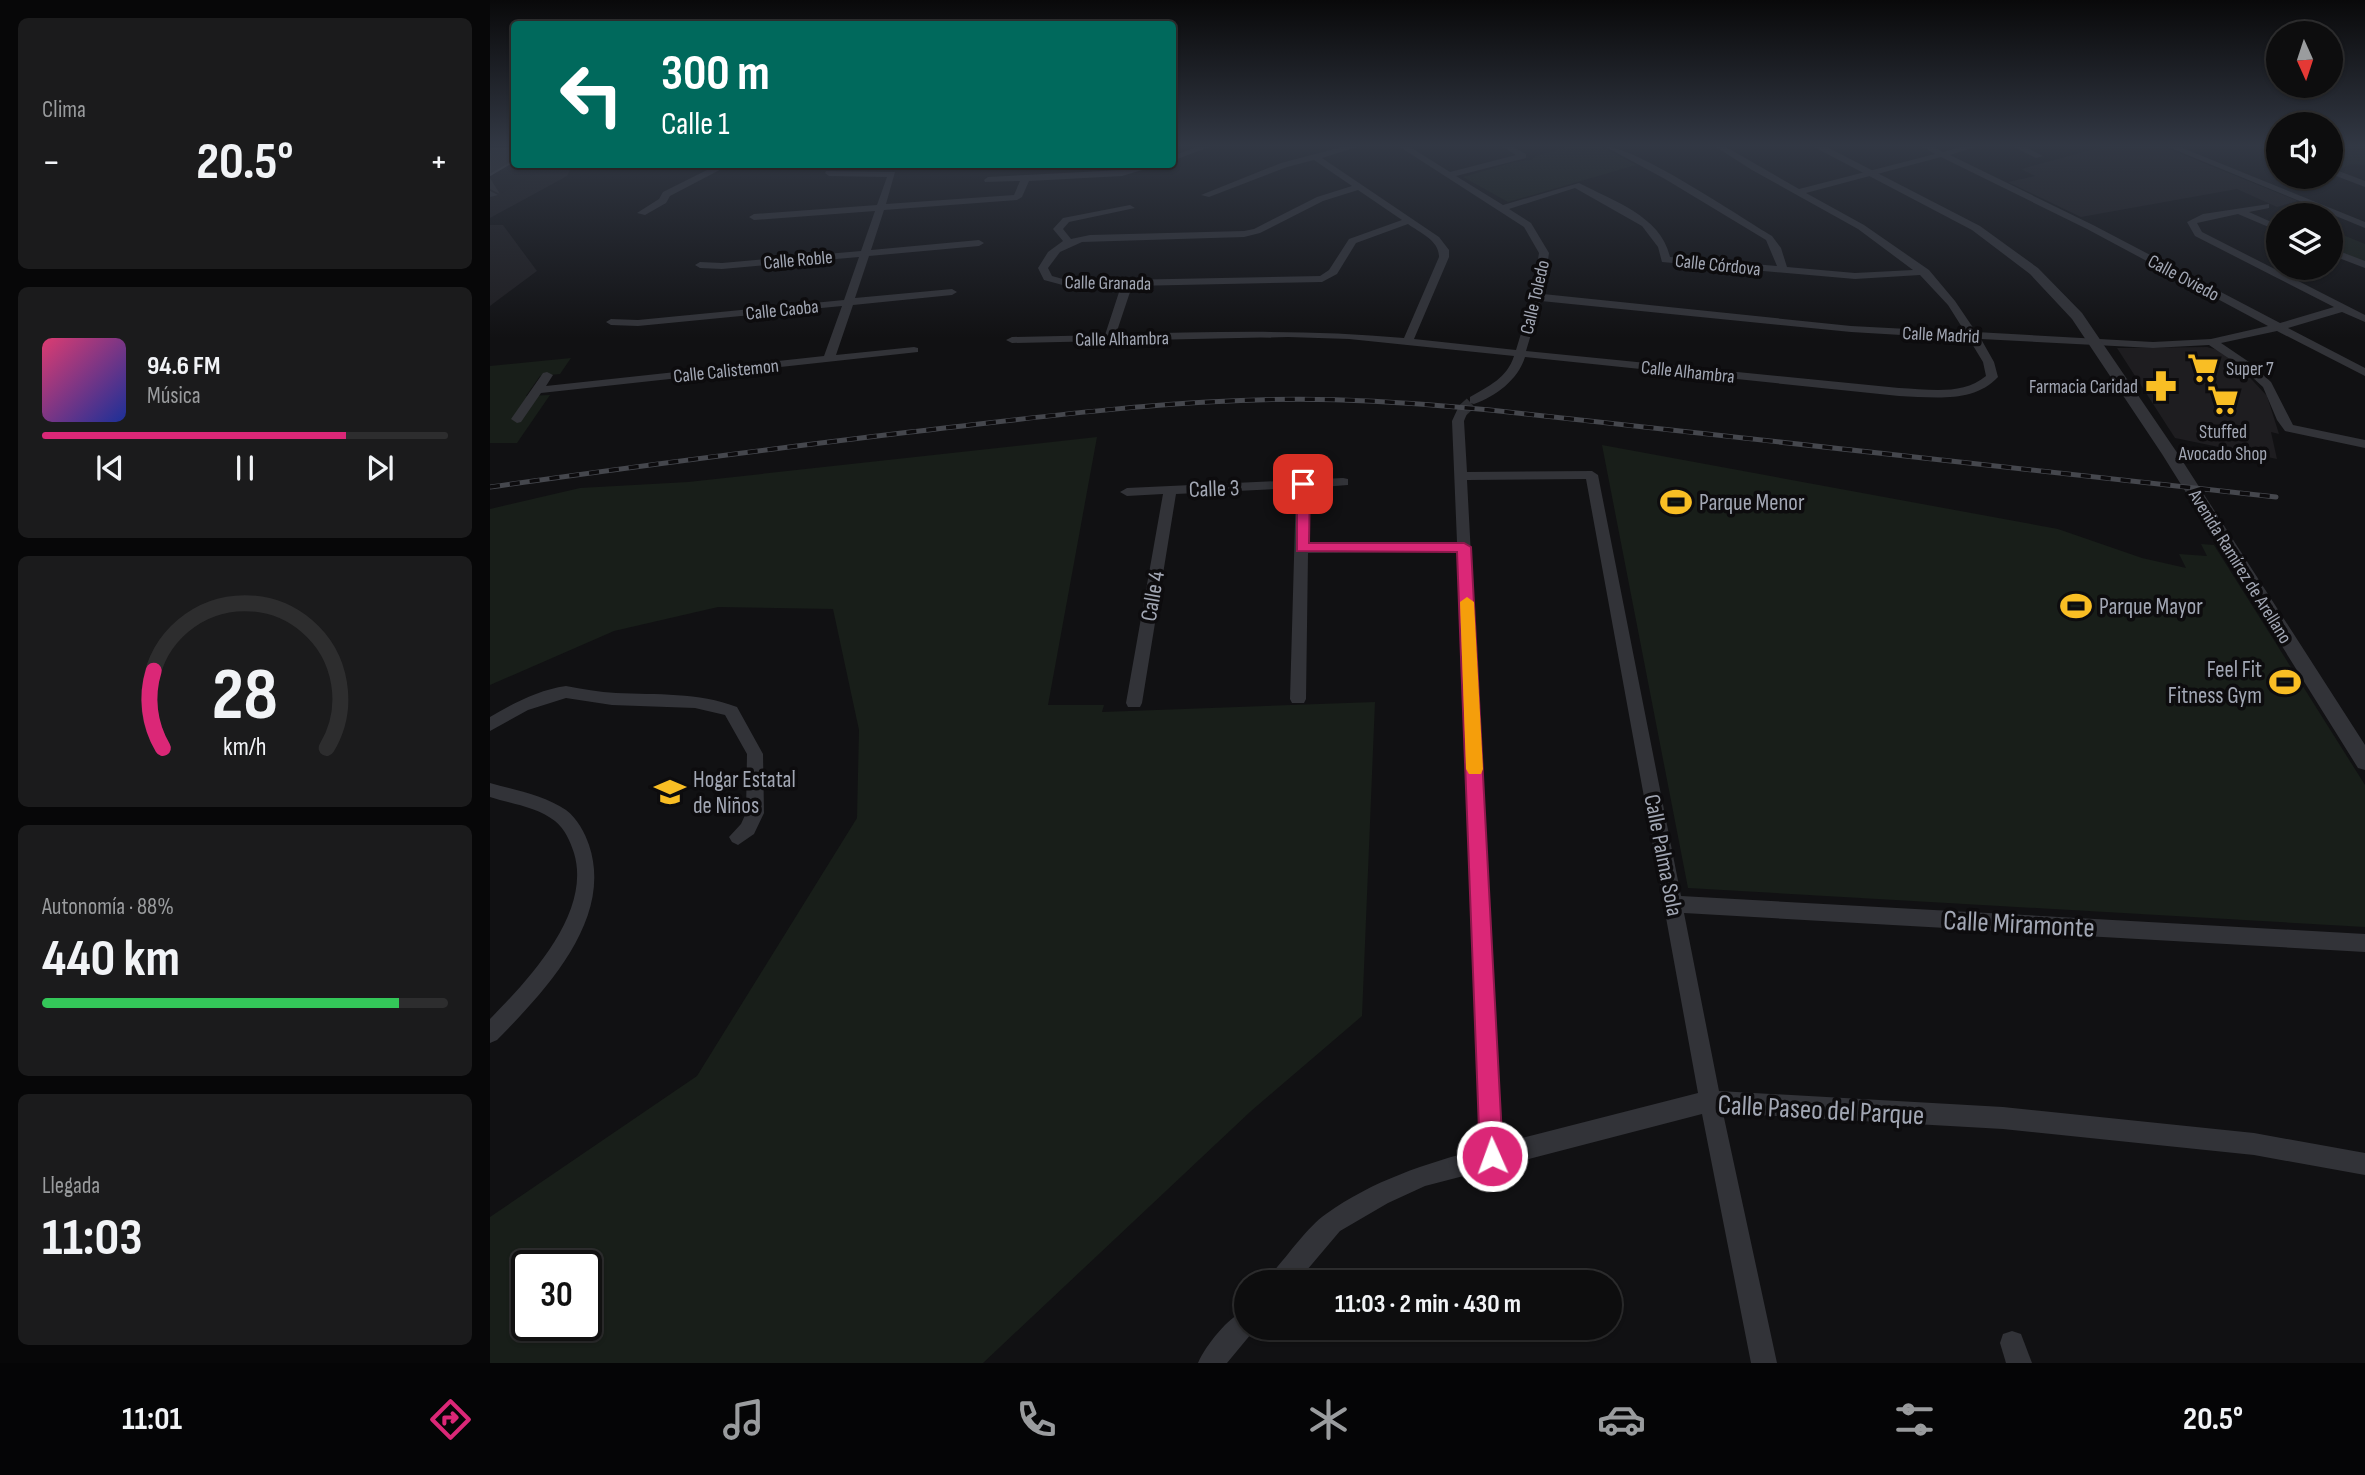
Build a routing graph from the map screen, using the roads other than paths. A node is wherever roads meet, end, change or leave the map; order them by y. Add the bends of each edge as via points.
1 (646, 211) edge
2 (844, 211) edge
3 (879, 211) edge
4 (1116, 211) edge
5 (1295, 211) edge
6 (1396, 211) edge
7 (1507, 211) edge
8 (1622, 211) edge
9 (1724, 211) edge
10 (1832, 211) edge
11 (1943, 211) edge
12 (2056, 211) edge
13 (2233, 211) edge
14 (2237, 211) edge
15 (2329, 211) edge
16 (642, 213) dead end
17 (754, 217) dead end
18 (1411, 220) junction
19 (2266, 223) edge
20 (2365, 225) edge
21 (1069, 242) junction
22 (979, 243) dead end
23 (866, 253) junction
24 (2343, 256) edge
25 (700, 265) dead end
26 (2365, 265) edge
27 (1783, 271) junction
28 (1925, 272) junction
29 (1127, 284) junction
30 (953, 292) dead end
31 (1537, 297) junction
32 (849, 302) junction
33 (2343, 308) junction
34 (2365, 319) edge
35 (611, 322) dead end
36 (2279, 327) junction
37 (1973, 335) junction
38 (1109, 338) junction
39 (1012, 341) dead end
40 (1408, 341) junction
41 (2211, 342) junction
42 (2098, 344) junction
43 (914, 350) dead end
44 (1521, 352) junction
45 (830, 359) junction
46 (2365, 373) edge
47 (547, 375) dead end
48 (537, 390) junction
49 (517, 419) dead end
50 (2365, 444) edge
51 (1461, 476) junction
52 (1343, 482) dead end
53 (1303, 484) junction
54 (1170, 490) junction
55 (1127, 492) dead end
56 (1464, 547) junction
57 (1302, 548) junction
58 (1298, 699) dead end
59 (1134, 703) dead end
60 (491, 723) edge
61 (2365, 762) edge
62 (490, 790) edge
63 (738, 837) dead end
64 (1673, 904) junction
65 (2365, 943) edge
66 (490, 1033) edge
67 (1710, 1101) junction
68 (1492, 1156) junction
69 (2365, 1164) edge
70 (1291, 1270) edge
71 (1234, 1336) edge
72 (1211, 1363) edge
73 (1764, 1363) edge

1 - 16 street
2 - 17 street
3 - 23 street
4 - 21 street via 1066,220 1058,229
5 - 21 street, Calle Granada via 1257,231 1230,235
6 - 18 street
7 - 31 street, Calle Toledo via 1528,225 1542,244 1545,261
8 - 27 street, Calle Córdova via 1658,234 1666,246 1666,260
9 - 27 street via 1769,238
10 - 28 street, Calle Alhambra via 1876,235
11 - 42 street, Avenida Ramírez de Arellano via 2006,249 2058,294
12 - 36 street, Calle Oviedo
13 - 33 street via 2203,217 2192,222 2193,228
14 - 19 street
15 - 20 street
18 - 29 street, Calle Granada via 1352,241 1334,272 1322,279
18 - 40 street via 1440,243 1444,257
21 - 29 street, Calle Granada via 1049,255 1043,268 1048,278 1070,284
22 - 23 street, Calle Roble
23 - 25 street, Calle Roble
23 - 32 street
24 - 26 street
27 - 28 street, Calle Córdova via 1854,276
28 - 37 street, Calle Alhambra via 1952,301
29 - 38 street
30 - 32 street, Calle Caoba
31 - 37 street, Calle Madrid via 1851,329
31 - 44 street, Calle Toledo
32 - 35 street, Calle Caoba
32 - 45 street
33 - 34 street
33 - 36 street, Calle Madrid
36 - 41 street, Calle Madrid
36 - 46 street, Calle Oviedo
37 - 42 street, Calle Madrid
37 - 44 street, Calle Alhambra via 1992,377 1986,385 1957,393 1779,381
38 - 39 street, Calle Alhambra
38 - 40 street, Calle Alhambra via 1288,334
40 - 44 street, Calle Alhambra
41 - 42 street, Calle Madrid
41 - 50 street via 2262,380 2289,428
42 - 61 street, Avenida Ramírez de Arellano
43 - 45 street, Calle Calistemon
44 - 51 street, Calle Toledo via 1516,368 1503,383 1468,405 1458,421
45 - 48 street, Calle Calistemon
47 - 48 street
48 - 49 street
51 - 56 street
51 - 64 street, Calle Palma Sola via 1592,475
52 - 53 street, Calle 3
53 - 54 street, Calle 3
53 - 57 street
54 - 55 street, Calle 3
54 - 59 street, Calle 4
56 - 57 street
56 - 68 street
57 - 58 street
60 - 63 street via 522,706 566,692 695,702 731,711 755,754 755,813 748,829
62 - 66 street via 563,816 584,850 586,885 580,915 554,959
64 - 65 street, Calle Miramonte
64 - 67 street, Calle Palma Sola
67 - 68 street, Calle Paseo del Parque
67 - 69 street, Calle Paseo del Parque via 2003,1118 2254,1144
67 - 73 street, Calle Palma Sola
68 - 70 street, Calle Paseo del Parque via 1423,1175 1380,1195 1332,1223
71 - 72 street

